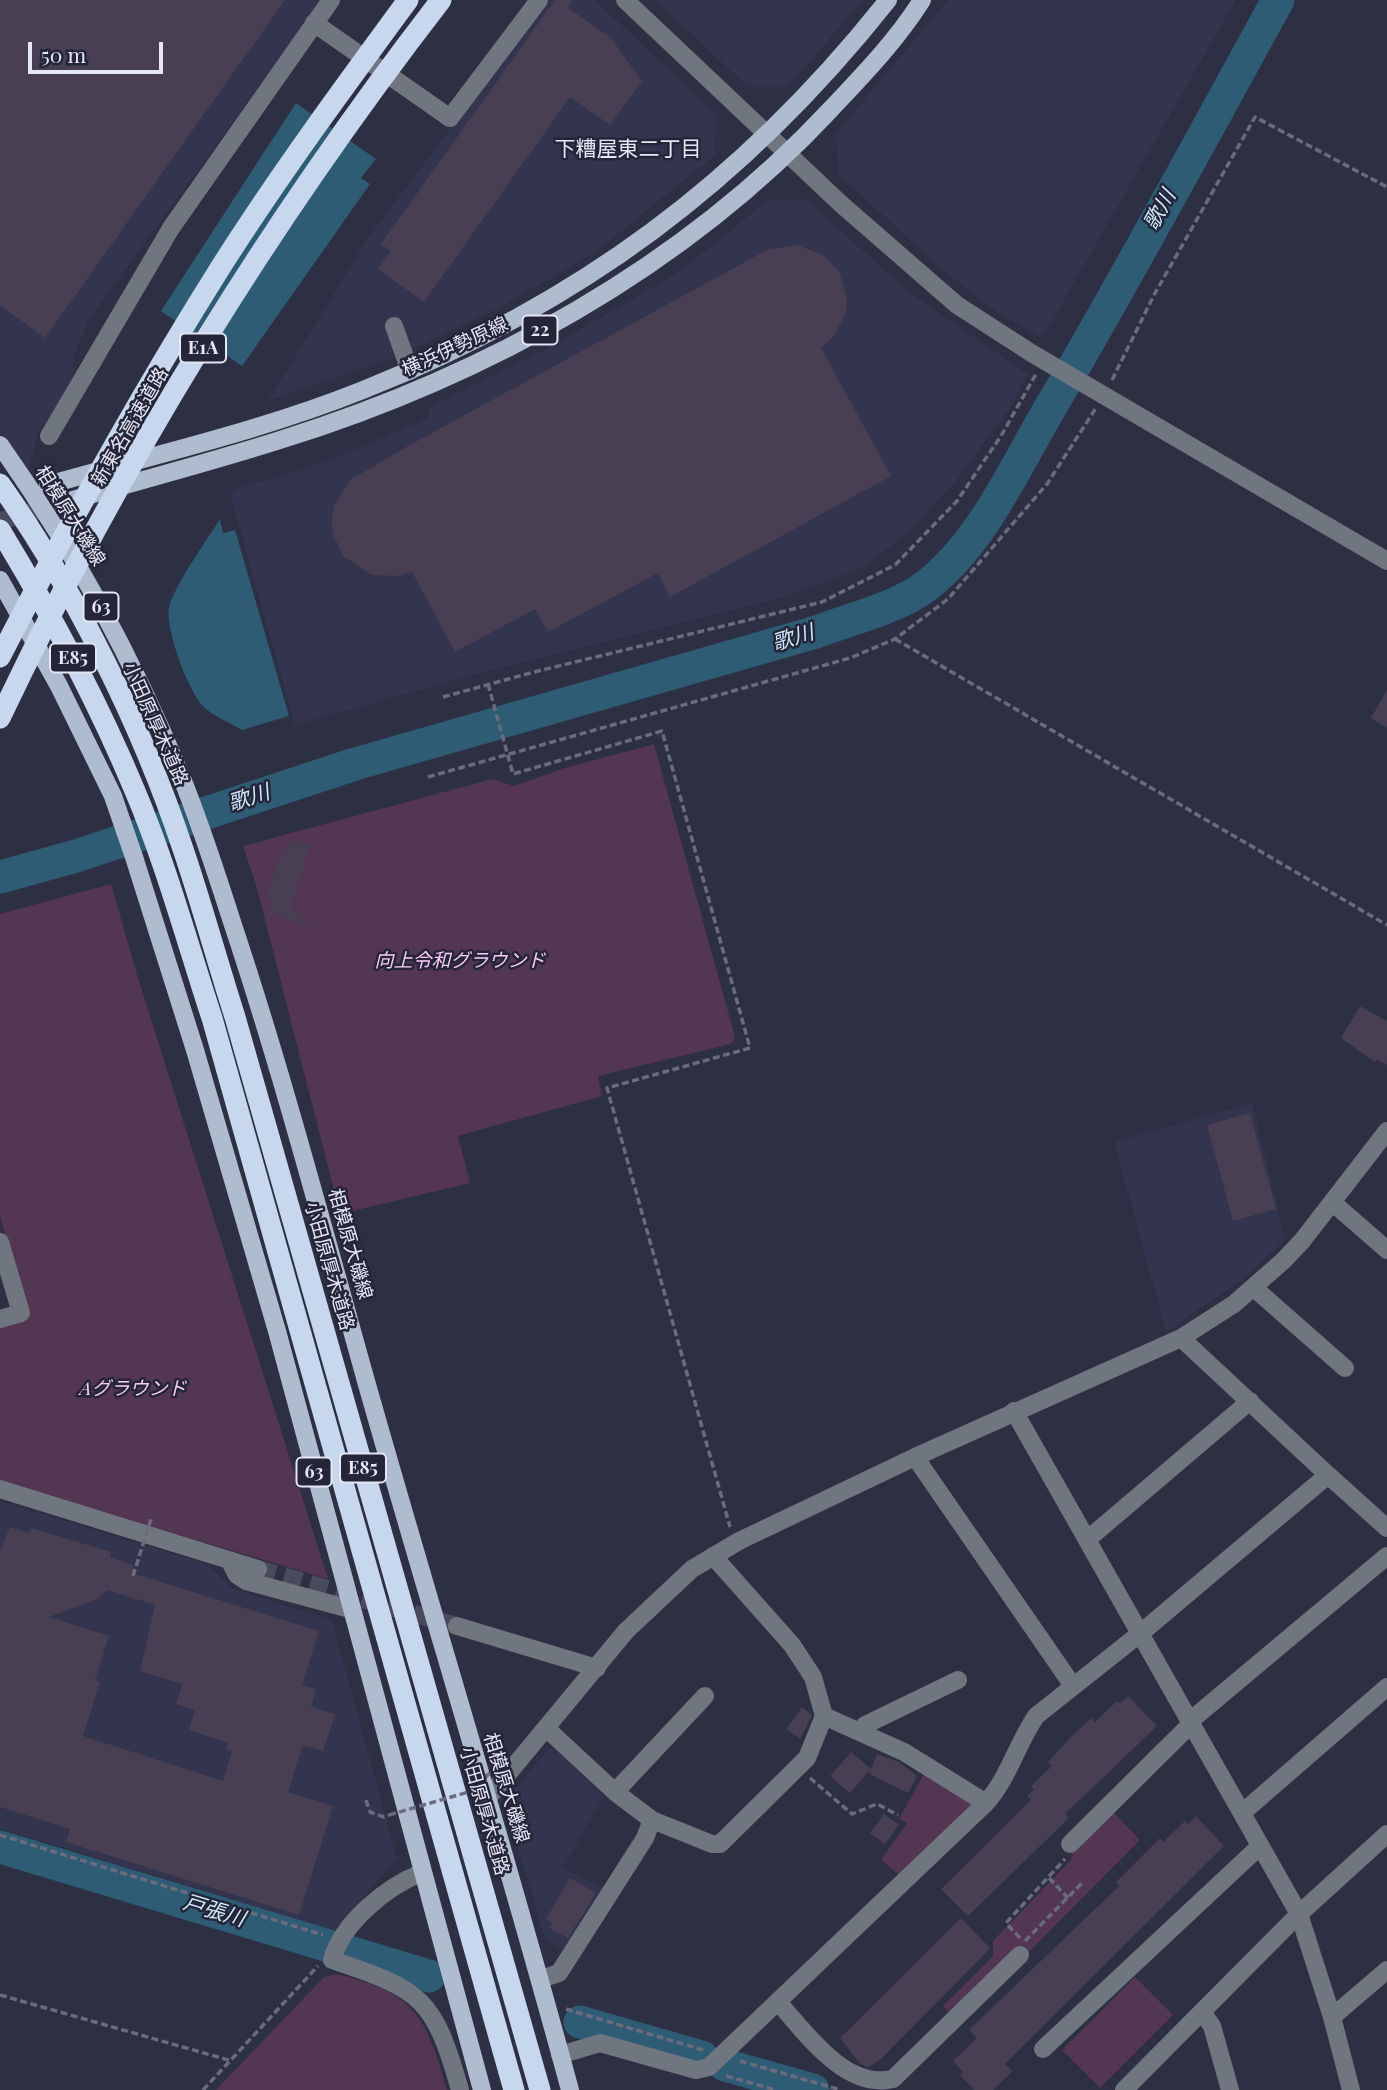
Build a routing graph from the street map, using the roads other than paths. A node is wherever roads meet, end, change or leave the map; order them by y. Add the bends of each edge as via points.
1 (331, 0) edge
2 (408, 0) edge
3 (441, 0) edge
4 (539, 0) edge
5 (625, 0) edge
6 (888, 0) edge
7 (922, 0) edge
8 (314, 23) junction
9 (768, 135) junction
10 (788, 154) junction
11 (394, 326) dead end
12 (410, 371) junction
13 (49, 436) dead end
14 (0, 445) edge
15 (0, 484) edge
16 (48, 485) dead end
17 (62, 503) tunnel mouth
18 (0, 530) edge
19 (1387, 561) edge
20 (0, 580) edge
21 (0, 657) edge
22 (0, 718) edge
23 (1387, 1132) edge
24 (1332, 1202) junction
25 (0, 1242) edge
26 (1387, 1250) edge
27 (1254, 1288) junction
28 (0, 1319) edge
29 (1181, 1338) junction
30 (1345, 1368) dead end
31 (1250, 1401) junction
32 (1014, 1411) junction
33 (915, 1457) junction
34 (1328, 1475) junction
35 (0, 1489) edge
36 (1387, 1528) edge
37 (1088, 1539) junction
38 (713, 1556) junction
39 (1387, 1556) edge
40 (229, 1560) junction
41 (258, 1569) tunnel mouth
42 (350, 1609) junction
43 (457, 1626) tunnel mouth
44 (1142, 1632) junction
45 (597, 1668) junction
46 (958, 1680) dead end
47 (1073, 1686) junction
48 (1387, 1687) edge
49 (706, 1703) dead end
50 (824, 1716) junction
51 (1191, 1722) junction
52 (547, 1728) junction
53 (861, 1731) junction
54 (615, 1792) junction
55 (487, 1799) junction
56 (986, 1803) junction
57 (1242, 1813) junction
58 (652, 1820) junction
59 (1387, 1834) edge
60 (1070, 1844) road end
61 (1260, 1846) junction
62 (421, 1873) junction
63 (1299, 1914) junction
64 (1022, 1948) road end
65 (1387, 1970) edge
66 (541, 1979) junction
67 (778, 2002) junction
68 (1203, 2012) junction
69 (1332, 2017) junction
70 (1043, 2049) dead end
71 (560, 2055) junction
72 (460, 2090) edge
73 (482, 2090) edge
74 (514, 2090) edge
75 (540, 2090) edge
76 (570, 2090) edge
77 (1124, 2090) edge
78 (1230, 2090) edge
79 (1351, 2090) edge

1 - 8 street
2 - 21 highway, 新東名高速道路 / E1A, bridge via 223,263 123,427
3 - 22 highway, 新東名高速道路 / E1A, bridge via 294,208 154,427
4 - 8 street via 450,118
5 - 9 street
6 - 9 main road, 横浜伊勢原線 / 22 via 851,47
7 - 10 main road, 横浜伊勢原線 / 22 via 871,66
8 - 13 street via 171,228
9 - 10 street
9 - 12 main road, 横浜伊勢原線 / 22 via 728,173 596,272
10 - 17 main road, 横浜伊勢原線 / 22 via 636,274 465,369 282,440
10 - 19 street via 957,305 1045,362
11 - 12 street
12 - 16 main road, 横浜伊勢原線 / 22 via 278,420
14 - 55 main road, 相模原大磯線 / 63 via 54,524 118,638 206,843 264,1018
15 - 75 highway, 小田原厚木道路 / E85 via 59,577 111,676 183,848
18 - 74 highway, E85 via 93,696 159,854 215,1032
20 - 42 main road, 63 via 113,796 134,857 277,1331
23 - 24 street
24 - 26 street
24 - 27 street via 1302,1241
25 - 28 street via 21,1313
27 - 29 street
27 - 30 street via 1326,1362
29 - 31 street
29 - 32 street
31 - 34 street
31 - 37 street
32 - 33 street
32 - 37 street
33 - 38 street
33 - 47 street
34 - 36 street
34 - 44 street
35 - 40 street
37 - 44 street
38 - 45 street via 660,1597
38 - 50 street via 792,1645 813,1677
39 - 51 street
40 - 41 street
40 - 42 street via 246,1581
42 - 62 main road, 63
43 - 45 street
44 - 47 street
44 - 51 street
45 - 52 street
46 - 53 street
47 - 56 street via 1036,1716 1002,1785
48 - 57 street
49 - 54 street
50 - 53 street
50 - 58 street via 807,1758 754,1799 720,1844
51 - 57 street
51 - 60 street
52 - 54 street
52 - 55 street
53 - 56 street
54 - 58 street
55 - 66 main road, 相模原大磯線 / 63
56 - 67 street
57 - 61 street
58 - 66 street via 559,1973
59 - 63 street
61 - 63 street
61 - 70 street
62 - 72 street via 391,1890 335,1950 412,1993 430,2012 445,2038
62 - 73 main road, 63
63 - 68 street
63 - 69 street
64 - 67 street via 893,2079 880,2083 840,2070
65 - 69 street
66 - 71 main road, 相模原大磯線 / 63
67 - 71 street via 703,2070 600,2043
68 - 77 street
68 - 78 street via 1212,2025
69 - 79 street
71 - 76 main road, 相模原大磯線 / 63

